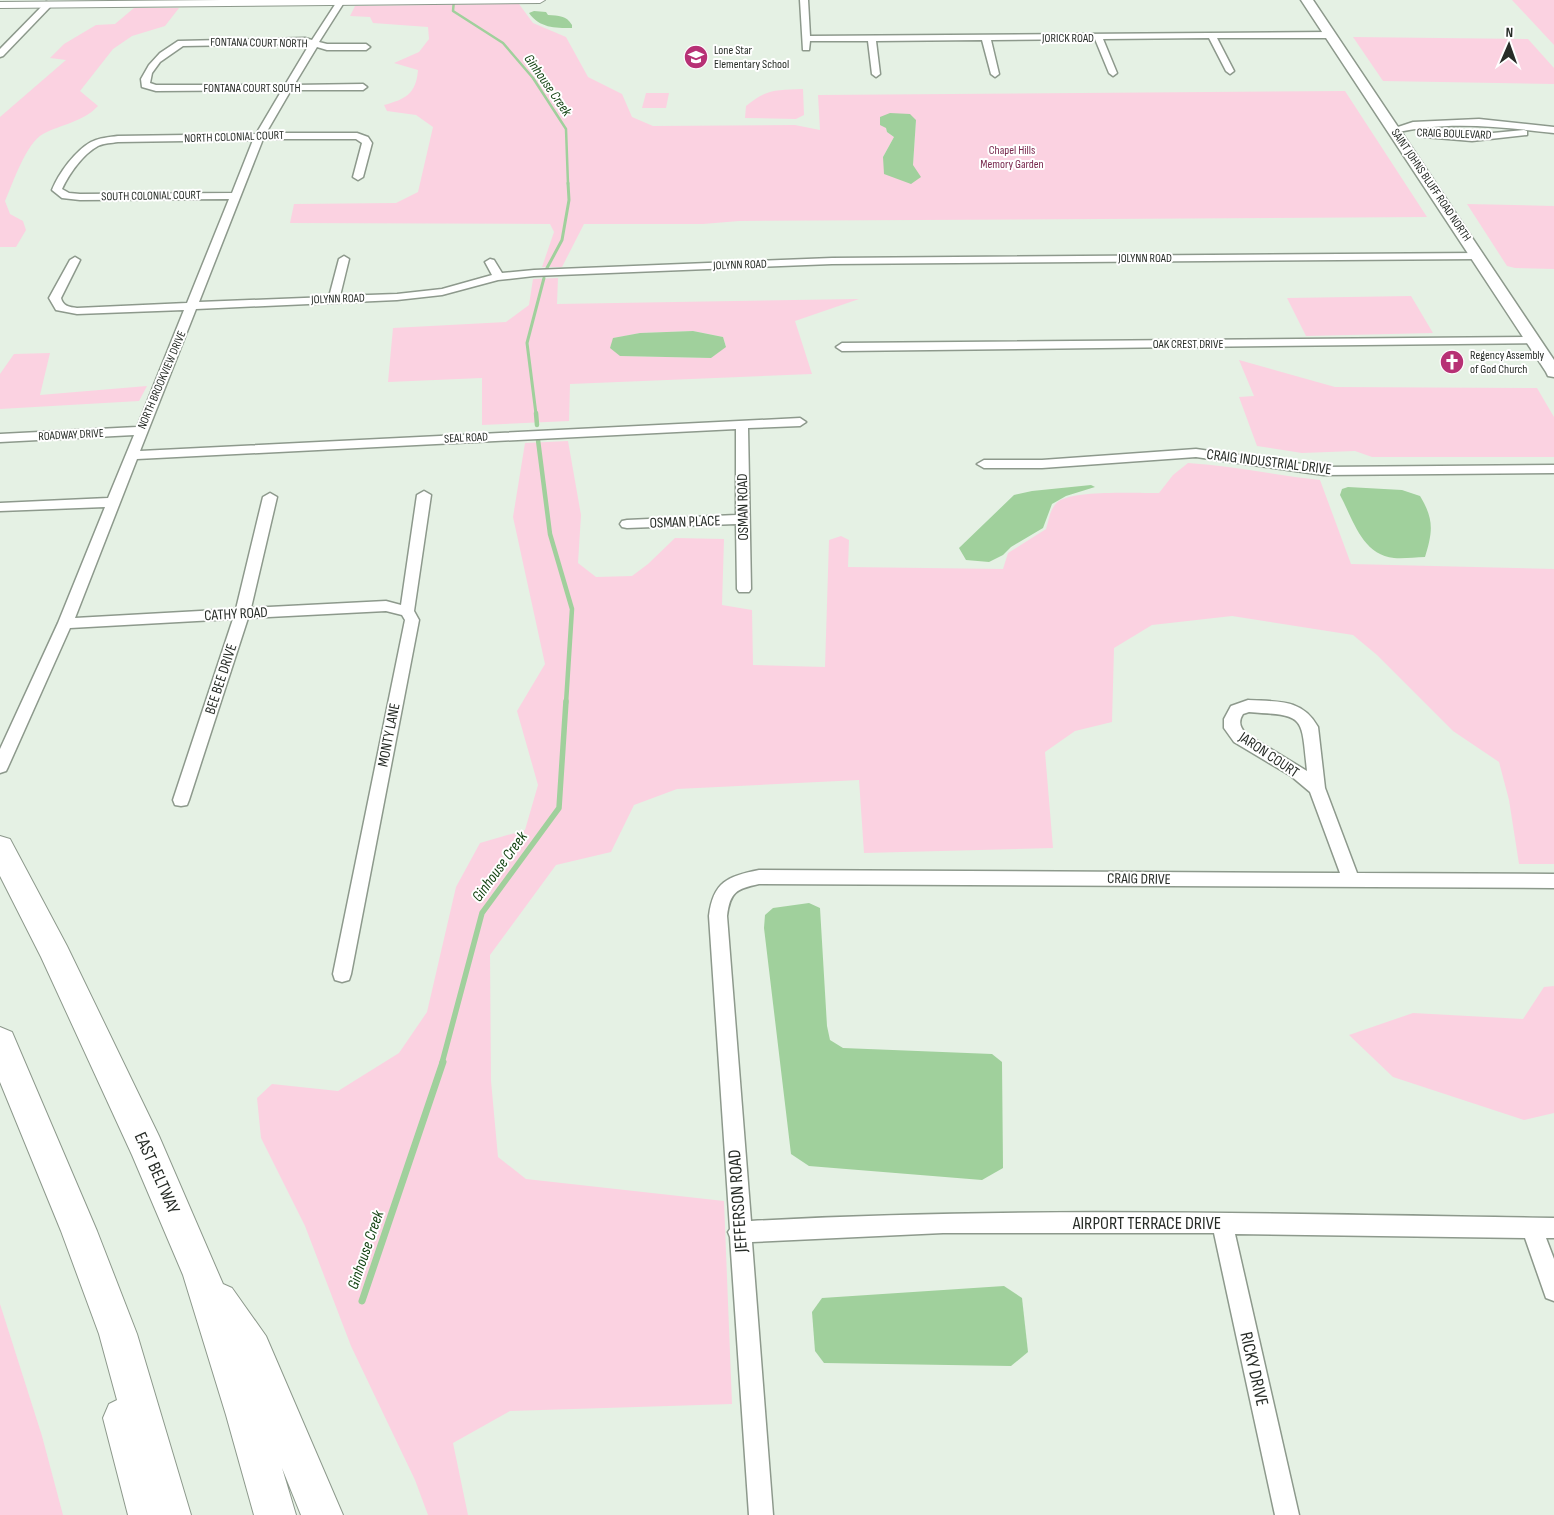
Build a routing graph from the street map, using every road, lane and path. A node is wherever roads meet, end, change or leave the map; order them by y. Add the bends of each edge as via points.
1 (540, 0) edge
2 (804, 0) edge
3 (1306, 0) edge
4 (440, 1) edge
5 (462, 1) edge
6 (341, 2) junction
7 (49, 4) junction
8 (0, 5) edge
9 (1330, 35) junction
10 (1212, 36) junction
11 (1098, 37) junction
12 (986, 38) junction
13 (872, 39) junction
14 (0, 41) edge
15 (13, 41) junction
16 (314, 44) junction
17 (366, 47) dead end
18 (0, 54) edge
19 (1230, 71) dead end
20 (1113, 73) dead end
21 (876, 74) dead end
22 (995, 74) dead end
23 (144, 82) joint
24 (289, 87) junction
25 (363, 87) dead end
26 (1394, 130) junction
27 (1554, 130) edge
28 (259, 137) junction
29 (358, 177) dead end
30 (66, 196) joint
31 (236, 196) junction
32 (1478, 256) junction
33 (344, 259) dead end
34 (75, 260) dead end
35 (490, 262) dead end
36 (498, 277) junction
37 (334, 299) junction
38 (194, 305) junction
39 (1534, 341) junction
40 (842, 347) dead end
41 (1554, 372) edge
42 (800, 422) dead end
43 (742, 425) junction
44 (141, 431) junction
45 (0, 438) edge
46 (132, 455) junction
47 (984, 464) dead end
48 (1554, 469) edge
49 (424, 495) dead end
50 (270, 497) dead end
51 (114, 502) junction
52 (0, 507) edge
53 (743, 519) junction
54 (627, 524) dead end
55 (744, 589) dead end
56 (407, 611) junction
57 (242, 614) junction
58 (65, 623) junction
59 (0, 767) edge
60 (1317, 788) junction
61 (181, 800) dead end
62 (0, 846) edge
63 (1351, 879) junction
64 (1554, 881) edge
65 (726, 889) joint
66 (342, 974) dead end
67 (0, 1042) edge
68 (1222, 1224) junction
69 (1532, 1228) junction
70 (1554, 1228) edge
71 (740, 1232) junction
72 (201, 1274) junction
73 (1554, 1290) edge
74 (118, 1334) junction
75 (148, 1515) edge
76 (170, 1515) edge
77 (275, 1515) edge
78 (322, 1515) edge
79 (760, 1515) edge
80 (1287, 1515) edge

1 - 5 street
2 - 13 street, JORICK ROAD via 806,43
3 - 9 main road, SAINT JOHNS BLUFF ROAD NORTH
4 - 5 street
4 - 6 street
6 - 7 street
6 - 16 street, NORTH BROOKVIEW DRIVE
7 - 8 street
7 - 15 street
9 - 10 street, JORICK ROAD
9 - 26 main road, SAINT JOHNS BLUFF ROAD NORTH
10 - 11 street, JORICK ROAD
10 - 19 street
11 - 12 street, JORICK ROAD
11 - 20 street
12 - 13 street, JORICK ROAD
12 - 22 street
13 - 21 street
14 - 15 street
15 - 18 street
16 - 17 street, FONTANA COURT NORTH
16 - 23 street, FONTANA COURT NORTH via 304,41 181,44 165,52
16 - 24 street, NORTH BROOKVIEW DRIVE
23 - 24 street, FONTANA COURT SOUTH via 156,88
24 - 25 street, FONTANA COURT SOUTH
24 - 28 street, NORTH BROOKVIEW DRIVE
26 - 27 street, CRAIG BOULEVARD via 1472,138
26 - 27 street, CRAIG BOULEVARD via 1413,125 1480,122
26 - 32 main road, SAINT JOHNS BLUFF ROAD NORTH
28 - 29 street, NORTH COLONIAL COURT via 357,136 367,143
28 - 30 street, NORTH COLONIAL COURT via 110,140 90,147 61,182 57,190
28 - 31 street, NORTH BROOKVIEW DRIVE
30 - 31 street, SOUTH COLONIAL COURT
31 - 38 street, NORTH BROOKVIEW DRIVE
32 - 36 street, JOLYNN ROAD via 832,261
32 - 39 main road, SAINT JOHNS BLUFF ROAD NORTH
33 - 37 street
34 - 38 street, JOLYNN ROAD via 55,298 60,308 77,311
35 - 36 street
36 - 37 street, JOLYNN ROAD via 428,294
37 - 38 street, JOLYNN ROAD
38 - 44 street, NORTH BROOKVIEW DRIVE
39 - 40 street, OAK CREST DRIVE
39 - 41 main road, SAINT JOHNS BLUFF ROAD NORTH
42 - 43 street, SEAL ROAD
43 - 46 street, SEAL ROAD
43 - 53 street, OSMAN ROAD
44 - 45 street, ROADWAY DRIVE
44 - 46 street, NORTH BROOKVIEW DRIVE
46 - 51 street, NORTH BROOKVIEW DRIVE
47 - 48 street, CRAIG INDUSTRIAL DRIVE via 1042,464 1196,453 1324,471
49 - 56 street, MONTY LANE
50 - 57 street, BEE BEE DRIVE
51 - 52 street
51 - 58 street, NORTH BROOKVIEW DRIVE
53 - 54 street, OSMAN PLACE
53 - 55 street, OSMAN ROAD
56 - 57 street, CATHY ROAD via 386,606
56 - 66 street, MONTY LANE via 412,620
57 - 58 street, CATHY ROAD
57 - 61 street, BEE BEE DRIVE
58 - 59 street, NORTH BROOKVIEW DRIVE
60 - 60 street, JARON COURT via 1310,727 1301,715 1289,709 1268,706 1248,706 1237,710 1232,728 1240,738 1297,772
60 - 63 street, JARON COURT
62 - 72 highway, EAST BELTWAY via 56,954 147,1148
63 - 64 street, CRAIG DRIVE
63 - 65 street, CRAIG DRIVE via 759,877 740,881
65 - 71 street, JEFFERSON ROAD via 719,902 718,916
67 - 74 highway
68 - 69 street, AIRPORT TERRACE DRIVE
68 - 71 street, AIRPORT TERRACE DRIVE via 836,1225
68 - 80 street, RICKY DRIVE
69 - 70 street, AIRPORT TERRACE DRIVE
69 - 73 street
71 - 79 street, JEFFERSON ROAD
72 - 77 highway, EAST BELTWAY
72 - 78 highway via 252,1350
74 - 75 highway via 119,1402
74 - 76 highway

